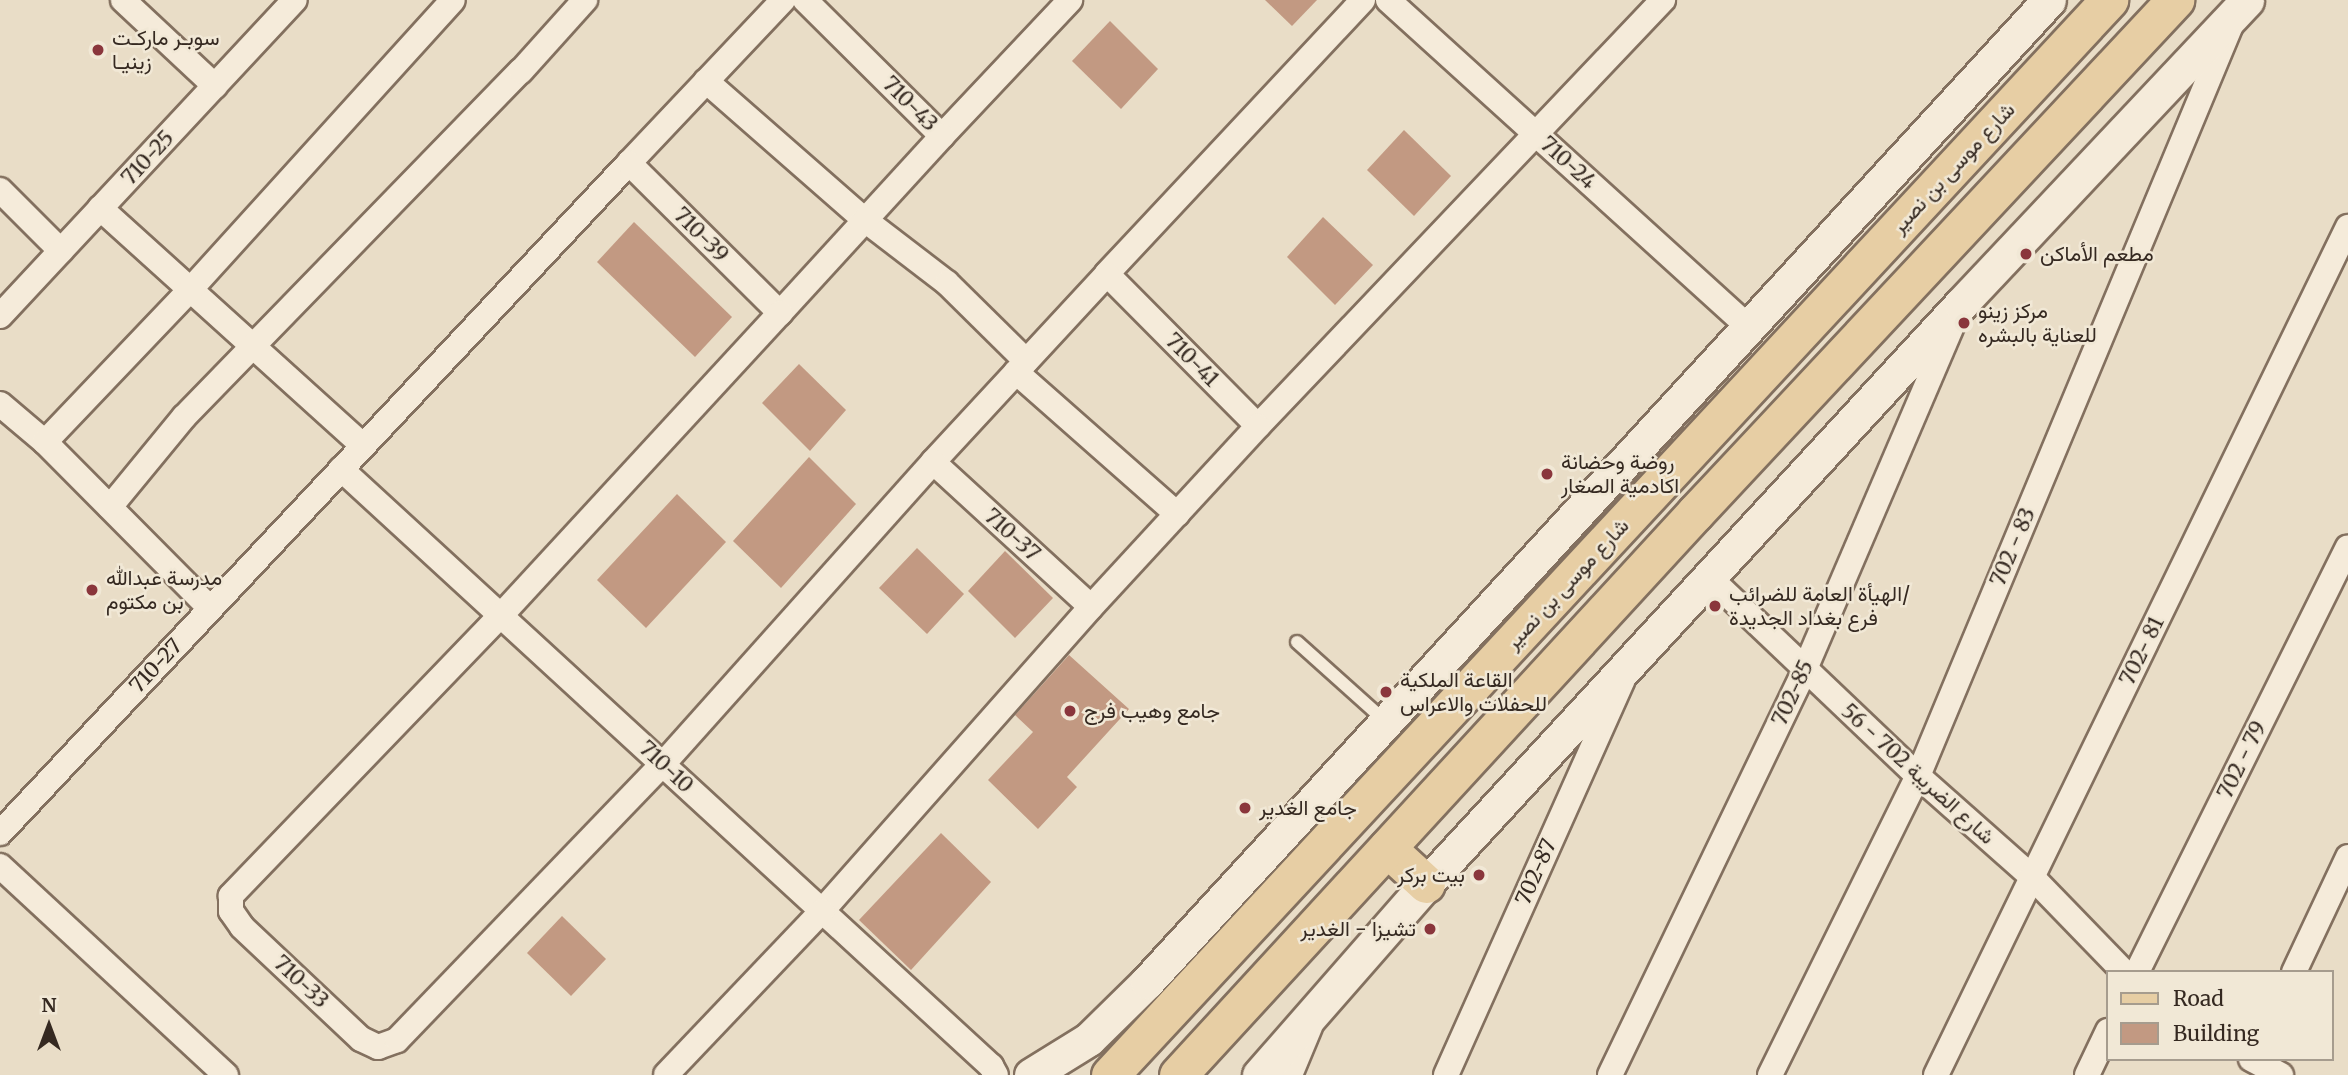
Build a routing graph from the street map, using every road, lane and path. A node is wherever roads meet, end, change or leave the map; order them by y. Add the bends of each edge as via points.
1 (123, 0) edge
2 (295, 0) edge
3 (453, 0) edge
4 (585, 0) edge
5 (783, 0) edge
6 (805, 0) edge
7 (1070, 0) edge
8 (1363, 0) edge
9 (1388, 0) edge
10 (1663, 0) edge
11 (2109, 0) edge
12 (2175, 0) edge
13 (2037, 4) edge
14 (2242, 5) edge
15 (706, 81) junction
16 (215, 86) junction
17 (1537, 135) junction
18 (942, 136) junction
19 (629, 163) junction
20 (0, 190) edge
21 (100, 208) junction
22 (865, 220) junction
23 (2348, 226) edge
24 (61, 251) junction
25 (1107, 274) junction
26 (190, 290) junction
27 (1961, 303) junction
28 (780, 313) junction
29 (0, 316) edge
30 (1747, 326) junction
31 (254, 348) junction
32 (1021, 366) junction
33 (0, 404) edge
34 (1258, 426) junction
35 (44, 442) junction
36 (363, 446) junction
37 (933, 462) junction
38 (341, 469) junction
39 (110, 507) junction
40 (1177, 514) junction
41 (2348, 547) edge
42 (1710, 578) junction
43 (1091, 607) junction
44 (210, 608) junction
45 (501, 615) junction
46 (1297, 642) dead end
47 (1627, 669) junction
48 (1805, 669) junction
49 (1385, 721) junction
50 (663, 764) junction
51 (1918, 776) junction
52 (0, 833) edge
53 (1387, 848) junction
54 (2348, 857) edge
55 (0, 866) edge
56 (2032, 877) junction
57 (1426, 884) junction
58 (822, 911) junction
59 (2122, 970) edge
60 (2138, 970) edge
61 (2295, 970) edge
62 (1315, 1014) junction
63 (2106, 1035) edge
64 (2256, 1061) edge
65 (994, 1071) edge
66 (226, 1075) edge
67 (666, 1075) edge
68 (1031, 1075) edge
69 (1110, 1075) edge
70 (1178, 1075) edge
71 (1259, 1075) edge
72 (1290, 1075) edge
73 (1446, 1075) edge
74 (1611, 1075) edge
75 (1770, 1075) edge
76 (1936, 1075) edge
77 (2087, 1075) edge
78 (2281, 1075) edge

1 - 16 street
2 - 16 street, 710-25
3 - 26 street
4 - 31 street
5 - 15 street
6 - 18 street, 710-43
7 - 18 street, 710-43
8 - 25 street
9 - 17 street, 710-24
10 - 17 street
11 - 69 main road, شارع موسى بن نصير
12 - 53 main road
13 - 30 street
14 - 27 street
14 - 51 street, 702 - 83
15 - 19 street
15 - 22 street
16 - 21 street, 710-25
17 - 30 street, 710-24
17 - 34 street
18 - 22 street
19 - 28 street, 710-39
19 - 36 street
20 - 24 street
21 - 24 street, 710-25
21 - 26 street
22 - 28 street
22 - 32 street via 947,284
23 - 56 street, 702- 81
24 - 29 street, 710-25
25 - 32 street
25 - 34 street, 710-41
26 - 31 street
26 - 35 street
27 - 42 street
27 - 48 street, 702-85
28 - 45 street
30 - 49 street
31 - 36 street
31 - 39 street via 184,417
32 - 37 street
32 - 40 street
33 - 35 street
34 - 40 street
35 - 39 street
36 - 38 street
37 - 43 street, 710-37
37 - 50 street
38 - 44 street, 710-27
38 - 45 street, 710-10
39 - 44 street
40 - 43 street
41 - 60 street, 702 - 79
42 - 47 street
42 - 48 street, شارع الضريبة 702 - 56
43 - 58 street
44 - 52 street, 710-27
45 - 50 street, 710-10
45 - 50 street, 710-33 via 231,896 231,911 242,927 361,1039 378,1047 397,1041
46 - 49 lane
47 - 57 street
47 - 73 street, 702-87
48 - 51 street, شارع الضريبة 702 - 56
48 - 74 street, 702-85
49 - 68 street via 1147,982 1089,1040
50 - 58 street, 710-10
51 - 56 street, شارع الضريبة 702 - 56
51 - 75 street, 702 - 83
53 - 57 main road
53 - 70 main road
54 - 61 street
55 - 66 street
56 - 59 street, شارع الضريبة 702 - 56
56 - 76 street, 702- 81
57 - 62 street
58 - 65 street, 710-10
58 - 67 street
62 - 71 street
62 - 72 street
63 - 77 street
64 - 78 street

